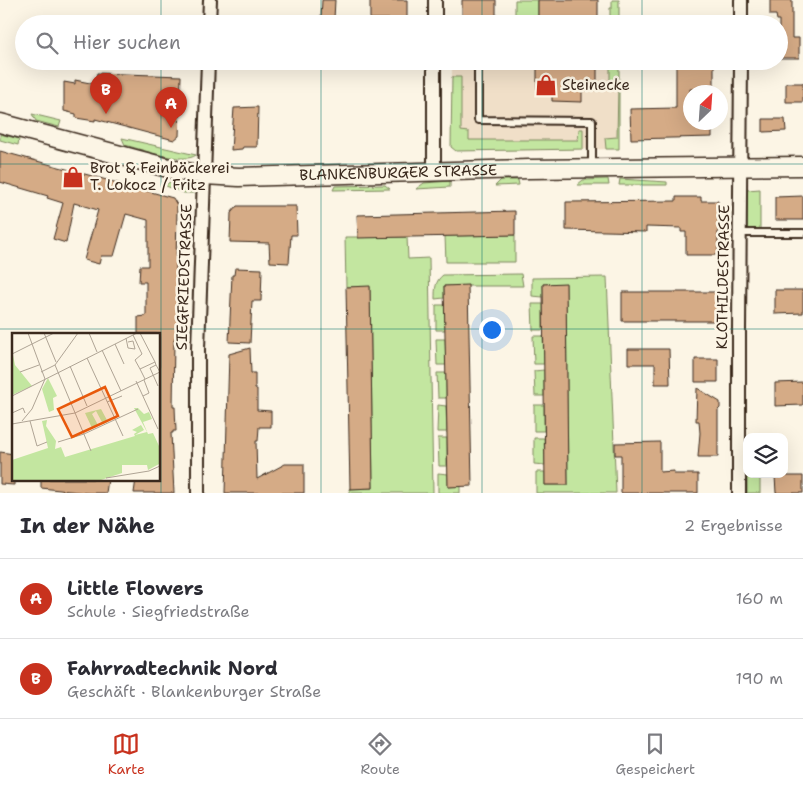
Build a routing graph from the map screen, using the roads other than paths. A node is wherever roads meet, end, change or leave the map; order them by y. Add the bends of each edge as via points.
1 (210, 0) edge
2 (435, 0) edge
3 (741, 0) edge
4 (209, 15) edge
5 (435, 15) edge
6 (741, 15) edge
7 (208, 70) edge
8 (434, 70) edge
9 (478, 70) edge
10 (741, 70) edge
11 (0, 122) edge
12 (803, 166) edge
13 (741, 167) junction
14 (592, 169) junction
15 (434, 170) junction
16 (204, 175) junction
17 (740, 233) junction
18 (803, 233) edge
19 (198, 493) edge
20 (739, 493) edge

1 - 4 street
2 - 5 street
3 - 6 street
7 - 16 street, SIEGFRIEDSTRASSE
8 - 15 street
9 - 14 lane via 478,120 592,121
10 - 13 street, KLOTHILDESTRASSE
11 - 16 main road, BLANKENBURGER STRASSE
12 - 13 main road, BLANKENBURGER STRASSE
13 - 14 main road, BLANKENBURGER STRASSE
13 - 17 street, KLOTHILDESTRASSE
14 - 15 main road, BLANKENBURGER STRASSE
15 - 16 main road, BLANKENBURGER STRASSE via 340,175
16 - 19 street, SIEGFRIEDSTRASSE via 198,349
17 - 18 lane
17 - 20 street, KLOTHILDESTRASSE

